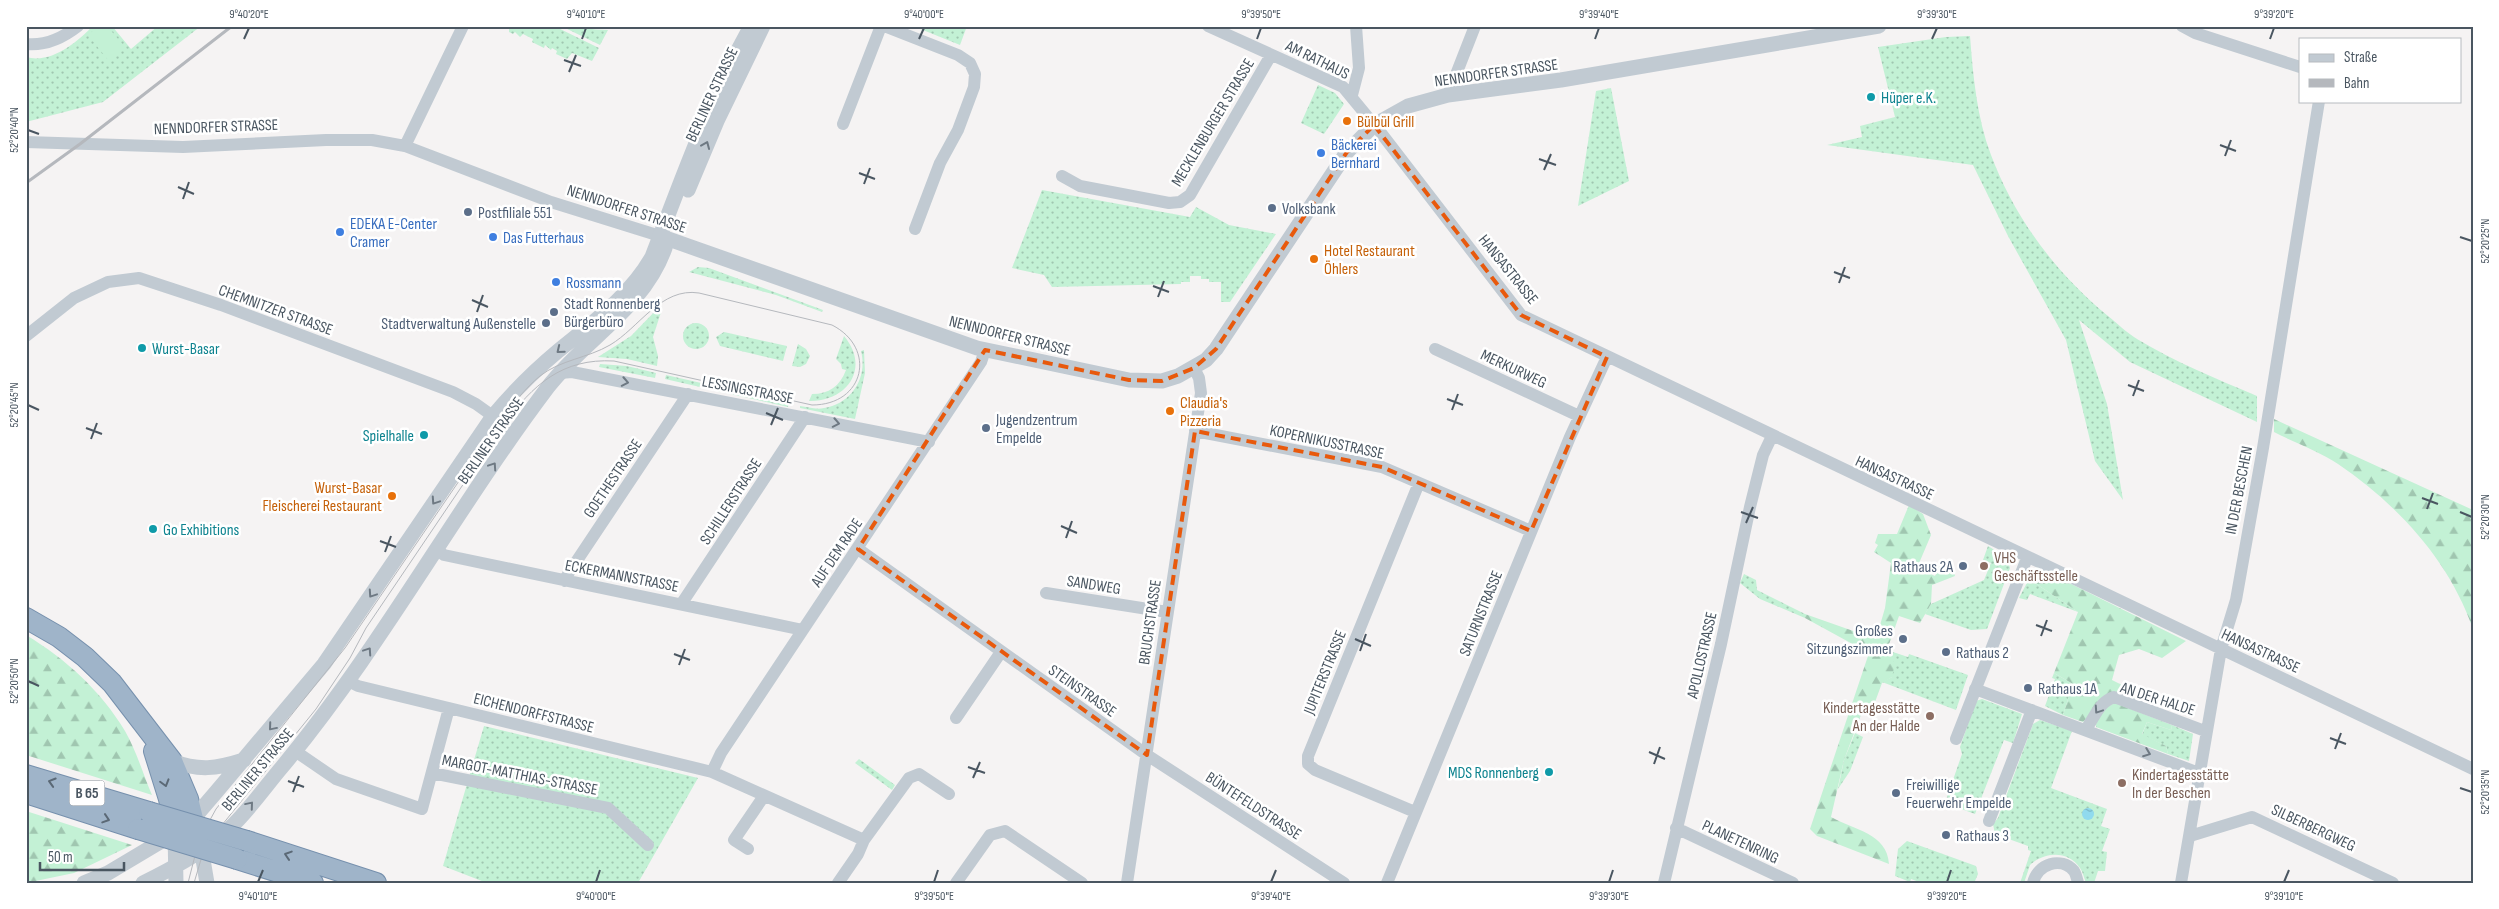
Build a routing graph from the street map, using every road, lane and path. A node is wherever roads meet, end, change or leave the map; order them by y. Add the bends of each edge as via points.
1 (463, 26) edge
2 (751, 26) edge
3 (763, 26) edge
4 (883, 26) edge
5 (1208, 26) edge
6 (1356, 26) edge
7 (1475, 26) edge
8 (1879, 26) edge
9 (2182, 26) edge
10 (74, 27) edge
11 (1230, 31) edge
12 (26, 44) edge
13 (1271, 55) junction
14 (2299, 67) edge
15 (1352, 95) junction
16 (1448, 95) junction
17 (2319, 102) edge
18 (843, 124) dead end
19 (1374, 125) junction
20 (26, 142) edge
21 (405, 146) junction
22 (1062, 176) dead end
23 (914, 229) dead end
24 (664, 238) junction
25 (26, 336) edge
26 (1435, 349) dead end
27 (985, 350) junction
28 (1607, 357) junction
29 (1194, 368) junction
30 (560, 373) junction
31 (688, 394) junction
32 (493, 416) junction
33 (1580, 416) junction
34 (805, 417) junction
35 (1195, 431) junction
36 (515, 432) junction
37 (1772, 436) junction
38 (929, 442) junction
39 (1419, 483) junction
40 (1531, 531) junction
41 (436, 549) junction
42 (858, 549) junction
43 (2027, 558) junction
44 (565, 581) junction
45 (1046, 593) dead end
46 (682, 603) junction
47 (1167, 612) junction
48 (26, 618) edge
49 (803, 630) junction
50 (2221, 649) junction
51 (1001, 652) junction
52 (345, 686) junction
53 (1975, 689) junction
54 (449, 708) junction
55 (2032, 710) junction
56 (956, 718) dead end
57 (144, 724) junction
58 (2086, 730) junction
59 (2205, 731) junction
60 (1956, 739) dead end
61 (295, 751) junction
62 (1147, 755) junction
63 (244, 760) junction
64 (172, 761) junction
65 (2473, 769) edge
66 (712, 772) junction
67 (2199, 773) junction
68 (432, 774) junction
69 (26, 775) edge
70 (26, 793) edge
71 (949, 794) dead end
72 (764, 796) junction
73 (1415, 812) junction
74 (172, 813) junction
75 (193, 819) junction
76 (1989, 821) dead end
77 (1676, 828) junction
78 (227, 831) junction
79 (175, 834) junction
80 (2190, 836) junction
81 (864, 840) junction
82 (648, 845) dead end
83 (201, 849) junction
84 (748, 849) dead end
85 (177, 866) junction
86 (84, 883) edge
87 (143, 883) edge
88 (176, 883) edge
89 (207, 883) edge
90 (313, 883) edge
91 (376, 883) edge
92 (838, 883) edge
93 (956, 883) edge
94 (1082, 883) edge
95 (1127, 883) edge
96 (1344, 883) edge
97 (1387, 883) edge
98 (1664, 883) edge
99 (1793, 883) edge
100 (2033, 883) edge
101 (2078, 883) edge
102 (2182, 883) edge
103 (2393, 883) edge

1 - 21 street
2 - 24 street, BERLINER STRASSE via 727,68 702,126
24 -> 3 street, BERLINER STRASSE
4 - 18 street
4 - 23 street via 958,55 970,63 975,74 974,87 961,122 940,163
5 - 11 street, AM RATHAUS
6 - 15 street via 1359,68
7 - 16 street
8 - 16 street, NENNDORFER STRASSE via 1561,80
9 - 14 street
10 - 12 street via 58,39
11 - 13 street, AM RATHAUS
13 - 15 street, AM RATHAUS via 1343,87
13 - 22 street, MECKLENBURGER STRASSE via 1190,195 1180,202 1169,203 1080,186
15 - 19 street, AM RATHAUS
16 - 19 street, NENNDORFER STRASSE via 1408,106
17 - 50 street, IN DER BESCHEN via 2236,600
19 - 28 street, HANSASTRASSE via 1521,315
19 - 29 street, NENNDORFER STRASSE via 1347,152 1216,349
20 - 21 street, NENNDORFER STRASSE via 183,147 372,140
21 - 24 street, NENNDORFER STRASSE via 551,202
24 - 27 street, NENNDORFER STRASSE
24 - 30 street, BERLINER STRASSE via 654,274 642,291
24 -> 32 street, BERLINER STRASSE via 632,286 526,379
25 - 32 street, CHEMNITZER STRASSE via 74,298 108,282 139,278 403,372 453,392
26 - 33 street, MERKURWEG
27 - 29 street, NENNDORFER STRASSE via 1147,382 1178,376
27 - 38 street, AUF DEM RADE
28 - 33 street, SATURNSTRASSE
28 - 37 street, HANSASTRASSE
29 - 35 street, BRUCHSTRASSE via 1201,394
30 -> 31 street, LESSINGSTRASSE via 572,372
30 - 36 street, BERLINER STRASSE
31 - 34 street, LESSINGSTRASSE
31 - 44 street, GOETHESTRASSE
32 - 36 street, CHEMNITZER STRASSE
32 -> 63 street, BERLINER STRASSE via 324,664
33 - 40 street, SATURNSTRASSE
34 -> 38 street, LESSINGSTRASSE
34 - 46 street, SCHILLERSTRASSE
35 - 39 street, KOPERNIKUSSTRASSE via 1382,467
35 - 47 street, BRUCHSTRASSE
41 -> 36 street, BERLINER STRASSE
37 - 43 street, HANSASTRASSE
37 - 77 street, APOLLOSTRASSE via 1763,455 1750,507 1721,644
38 - 42 street, AUF DEM RADE
39 - 40 street, KOPERNIKUSSTRASSE
39 - 73 street, JUPITERSTRASSE via 1308,756 1308,764 1314,770
40 - 73 street, SATURNSTRASSE
41 - 44 street, ECKERMANNSTRASSE via 444,555
52 -> 41 street, BERLINER STRASSE
42 - 49 street, AUF DEM RADE
42 - 51 street, STEINSTRASSE
43 - 50 street, HANSASTRASSE
43 - 53 street
44 - 46 street, ECKERMANNSTRASSE
45 - 47 street, SANDWEG
46 - 49 street, ECKERMANNSTRASSE
47 - 62 street, BRUCHSTRASSE
48 - 57 highway via 85,657 112,683
49 - 66 street, AUF DEM RADE via 721,753
50 - 59 street, IN DER BESCHEN
50 - 65 street, HANSASTRASSE
51 - 56 street
51 - 62 street, STEINSTRASSE
52 - 54 street, EICHENDORFFSTRASSE via 358,686
52 - 61 street, BERLINER STRASSE
53 - 55 street
53 - 60 street
54 - 66 street, EICHENDORFFSTRASSE
54 - 68 street, MARGOT-MATTHIAS-STRASSE
55 - 58 street
55 - 76 street
57 - 64 highway
57 -> 74 highway via 158,759
59 -> 58 street, AN DER HALDE via 2114,697 2099,708
58 -> 67 street
59 - 67 street, IN DER BESCHEN
61 - 68 street, MARGOT-MATTHIAS-STRASSE via 336,779 422,809
78 -> 61 street, BERLINER STRASSE
62 - 95 street, BRUCHSTRASSE
62 - 96 street, BÜNTEFELDSTRASSE
63 - 64 street via 195,769
63 - 75 street, BERLINER STRASSE
64 - 75 highway
66 - 72 street, EICHENDORFFSTRASSE
67 - 80 street, IN DER BESCHEN
68 - 82 street, MARGOT-MATTHIAS-STRASSE via 608,808
91 -> 69 highway, B 65, bridge
70 -> 90 highway, B 65, bridge
71 - 81 street via 919,774 909,778
72 - 81 street, EICHENDORFFSTRASSE
72 - 84 street via 734,840
73 - 97 street, SATURNSTRASSE
74 - 75 street
74 - 79 highway
75 - 78 street
75 - 79 street, BERLINER STRASSE
75 - 83 street
77 - 98 street, APOLLOSTRASSE
77 - 99 street, PLANETENRING
78 - 83 street, BERLINER STRASSE
79 - 85 street
79 - 86 street, BERLINER STRASSE via 108,873
80 - 102 street, IN DER BESCHEN
80 - 103 street, SILBERBERGWEG via 2252,817
81 - 92 street
83 - 85 street, BERLINER STRASSE
83 - 89 street
85 - 87 street, BERLINER STRASSE
85 - 88 street
93 - 94 street via 990,834 999,830 1006,831
100 - 101 street via 2040,869 2051,863 2063,864 2074,872

